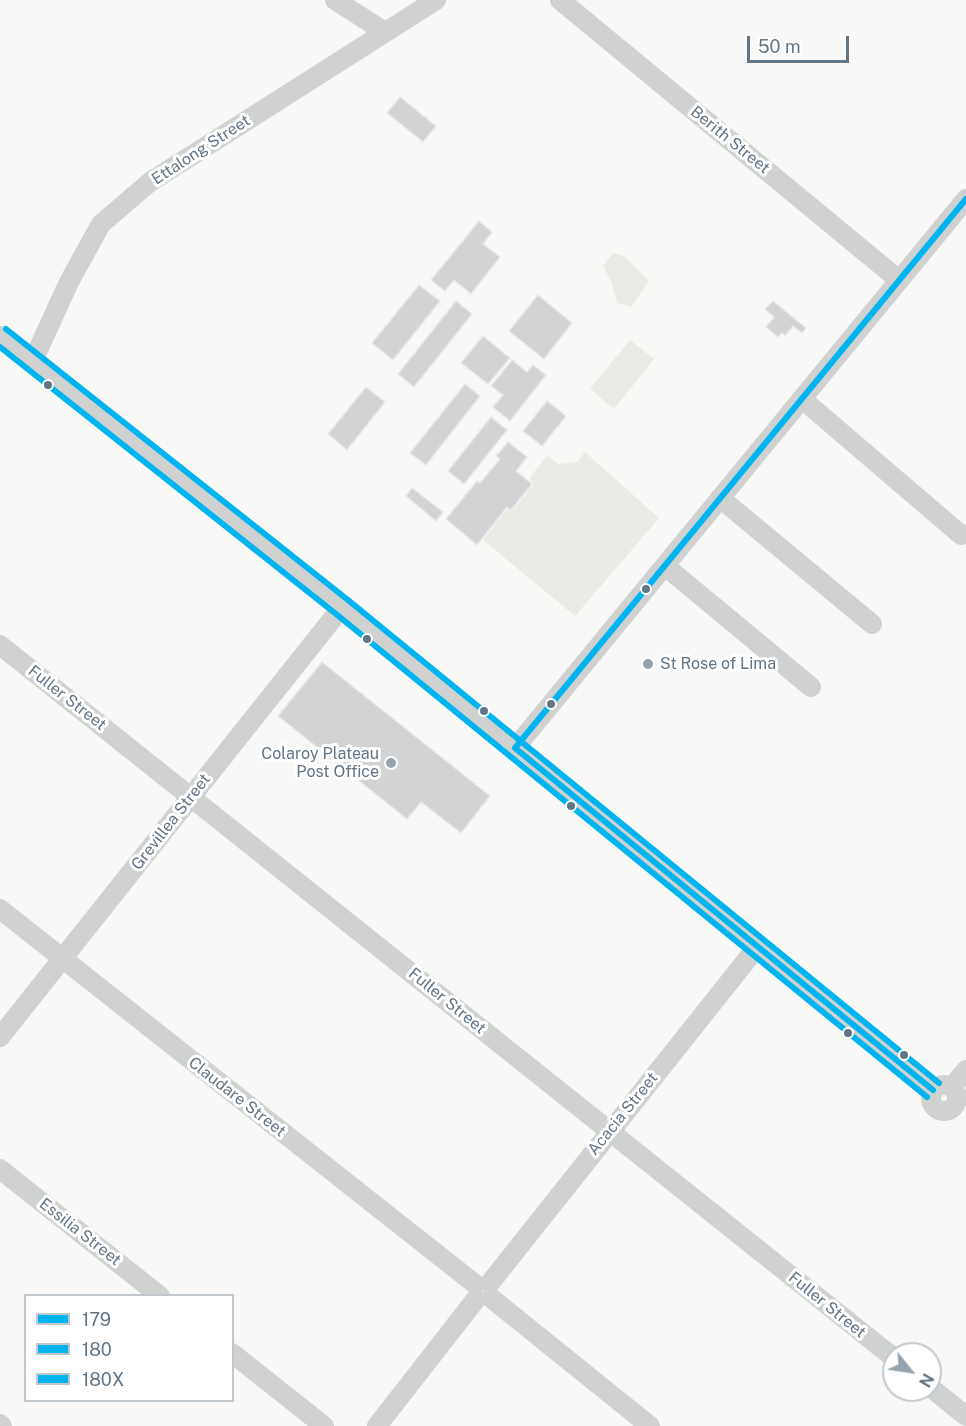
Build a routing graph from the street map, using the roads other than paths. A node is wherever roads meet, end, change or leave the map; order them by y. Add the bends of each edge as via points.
1 (335, 0) edge
2 (436, 0) edge
3 (560, 0) edge
4 (385, 32) junction
5 (966, 199) edge
6 (960, 220) edge
7 (899, 280) junction
8 (0, 336) edge
9 (32, 363) junction
10 (802, 399) junction
11 (720, 498) junction
12 (961, 535) dead end
13 (665, 566) junction
14 (342, 607) junction
15 (872, 624) dead end
16 (0, 645) edge
17 (811, 687) dead end
18 (515, 748) junction
19 (192, 797) junction
20 (0, 909) edge
21 (757, 947) junction
22 (63, 959) junction
23 (0, 1037) edge
24 (966, 1070) edge
25 (951, 1100) edge
26 (610, 1131) junction
27 (0, 1169) edge
28 (483, 1291) junction
29 (156, 1294) edge
30 (882, 1348) edge
31 (234, 1355) edge
32 (942, 1397) edge
33 (966, 1416) edge
34 (324, 1426) edge
35 (377, 1426) edge
36 (650, 1426) edge

1 - 4 street
2 - 4 street, Ettalong Street
3 - 7 street, Berith Street
4 - 9 street, Ettalong Street via 150,182 101,224
5 - 6 street
6 - 7 street
7 - 10 street
8 - 9 street
9 - 14 street
10 - 11 street
10 - 12 street
11 - 13 street
11 - 15 street
13 - 17 street
13 - 18 street
14 - 18 street
14 - 19 street, Grevillea Street
16 - 19 street, Fuller Street
18 - 21 street
19 - 22 street, Grevillea Street
19 - 26 street, Fuller Street
20 - 22 street, Claudare Street
21 - 25 street
21 - 26 street, Acacia Street
22 - 23 street, Grevillea Street
22 - 28 street, Claudare Street
24 - 25 street
26 - 28 street, Acacia Street
26 - 30 street, Fuller Street
27 - 29 street, Essilia Street
28 - 35 street, Acacia Street
28 - 36 street, Claudare Street
31 - 34 street
32 - 33 street

